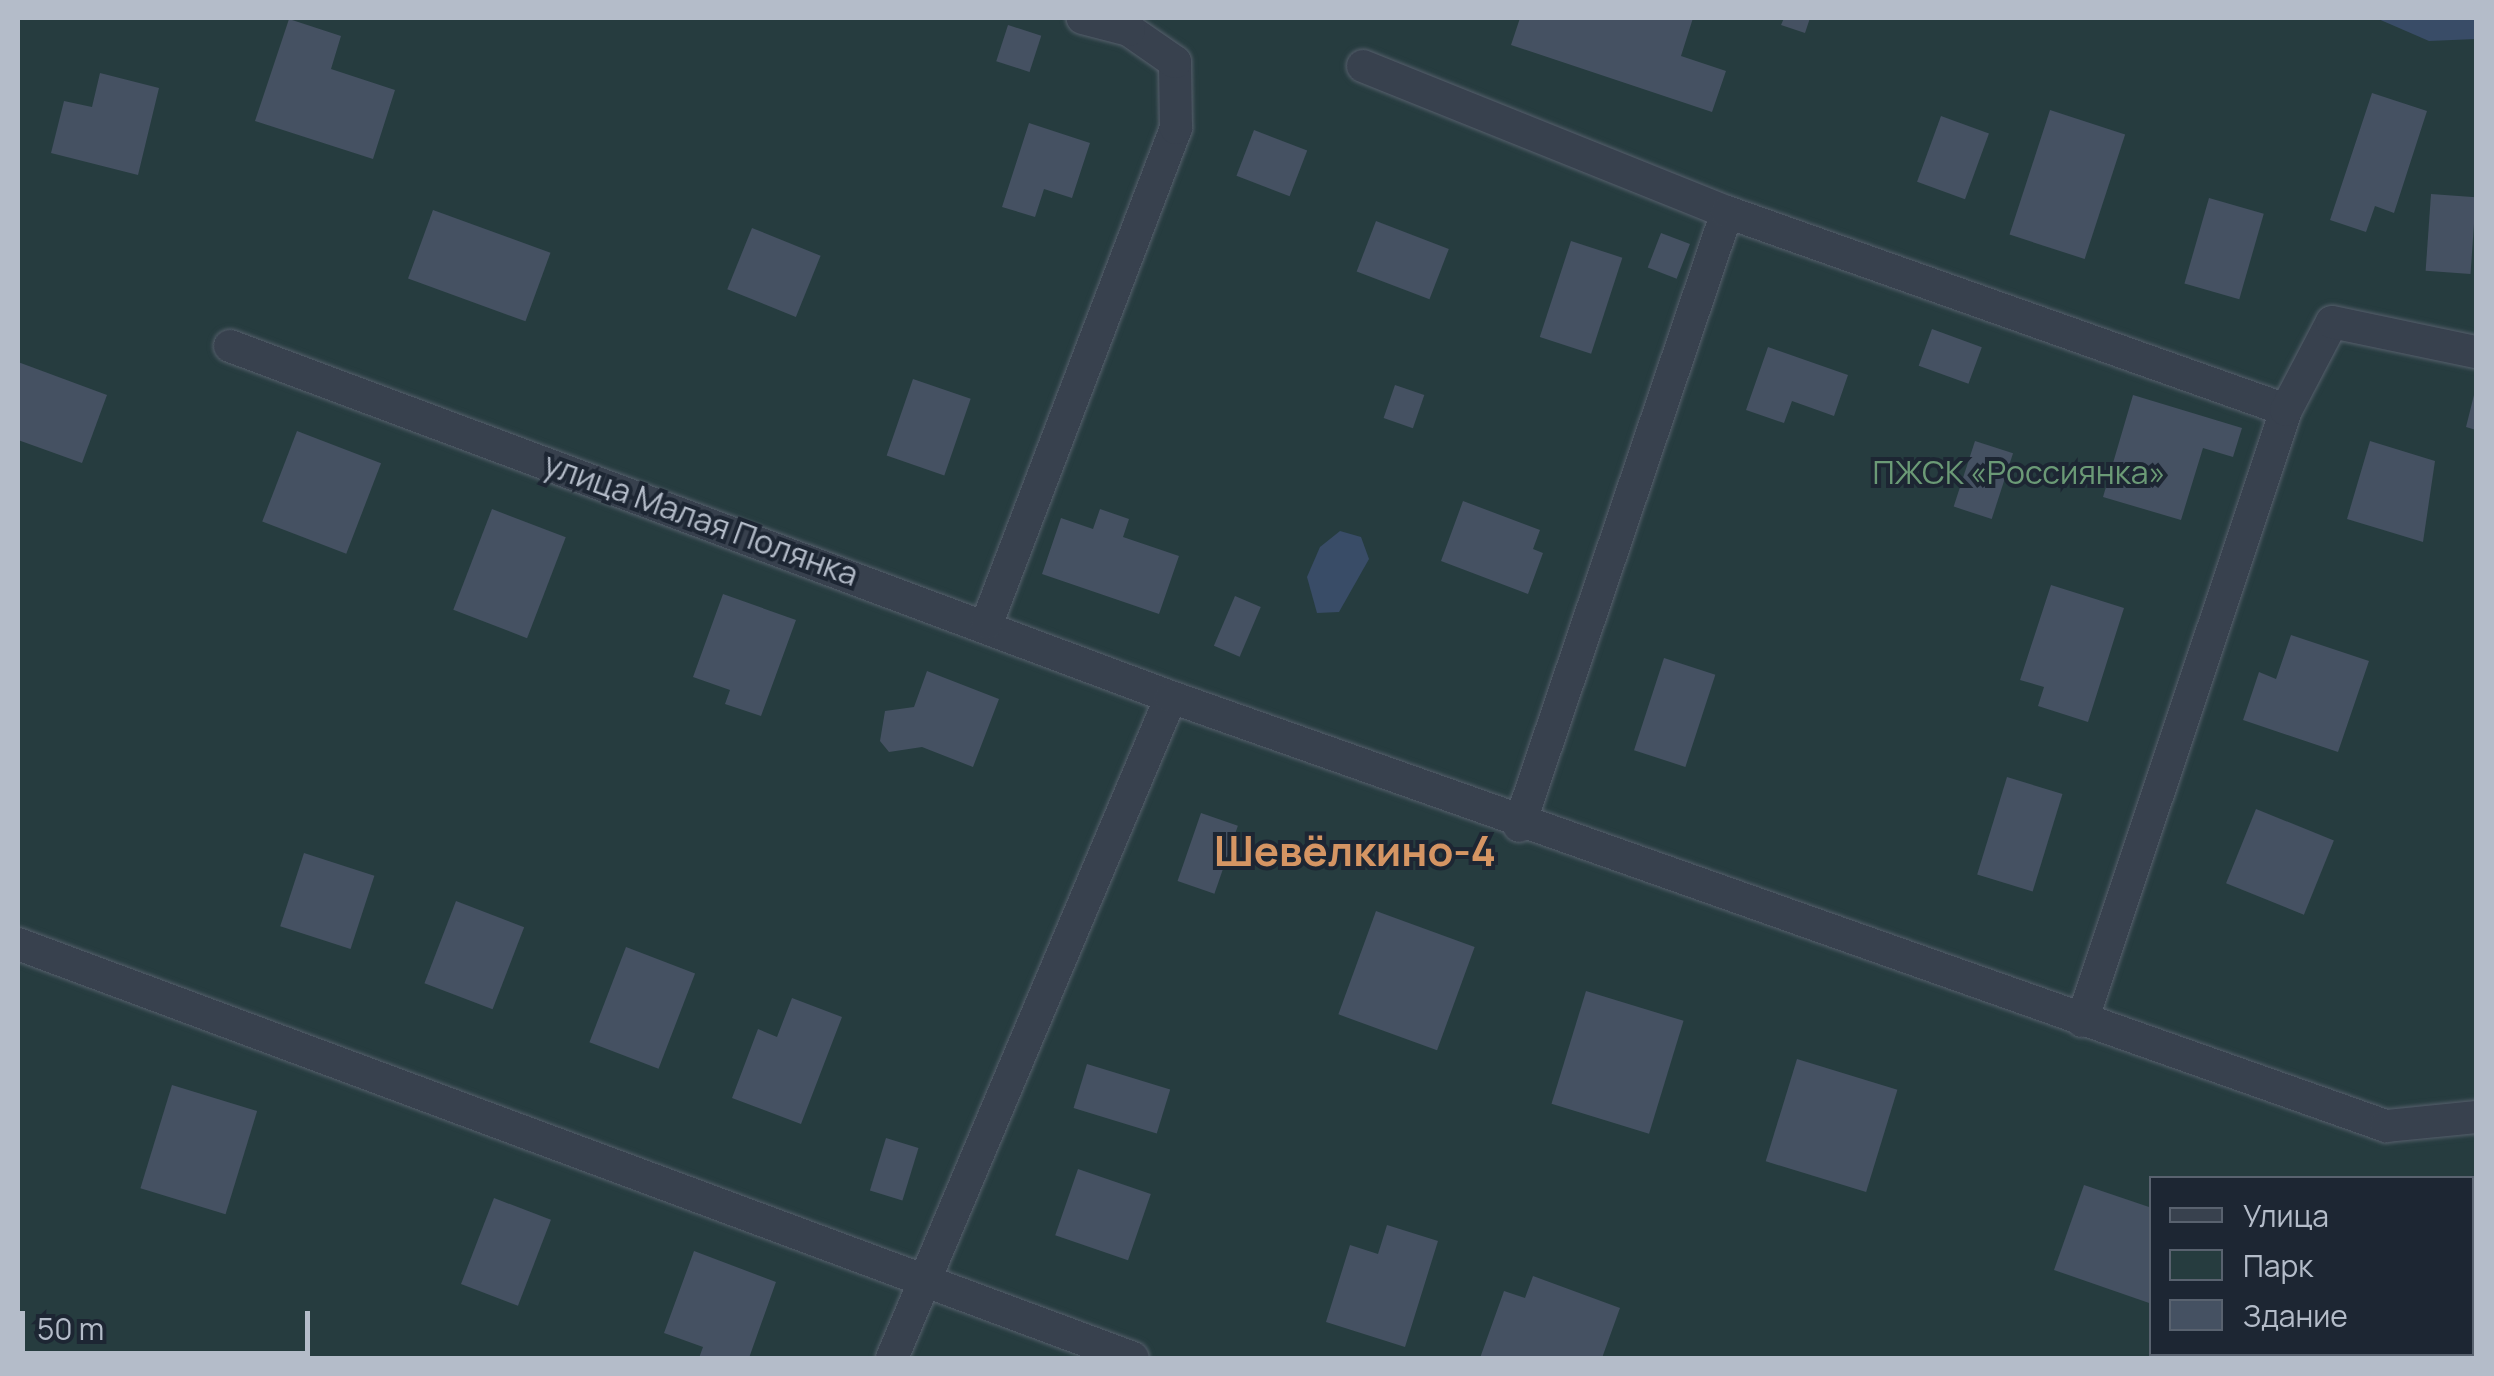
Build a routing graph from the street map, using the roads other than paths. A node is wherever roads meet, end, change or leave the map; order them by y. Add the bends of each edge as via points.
1 (1083, 18) edge
2 (1362, 66) dead end
3 (1727, 212) junction
4 (230, 346) dead end
5 (2476, 352) edge
6 (2286, 410) junction
7 (988, 623) junction
8 (1171, 697) junction
9 (1519, 826) junction
10 (18, 944) edge
11 (2082, 1021) junction
12 (2476, 1117) edge
13 (924, 1282) junction
14 (892, 1358) edge
15 (1133, 1358) edge

1 - 7 street via 1129,30 1175,62 1176,128
2 - 3 street
3 - 6 street
3 - 9 street
4 - 7 street, улица Малая Полянка
5 - 6 street via 2332,322
6 - 11 street
7 - 8 street, улица Малая Полянка
8 - 9 street, улица Малая Полянка
8 - 13 street
9 - 11 street, улица Малая Полянка
10 - 13 street
11 - 12 street, улица Малая Полянка via 2386,1126
13 - 14 street
13 - 15 street

